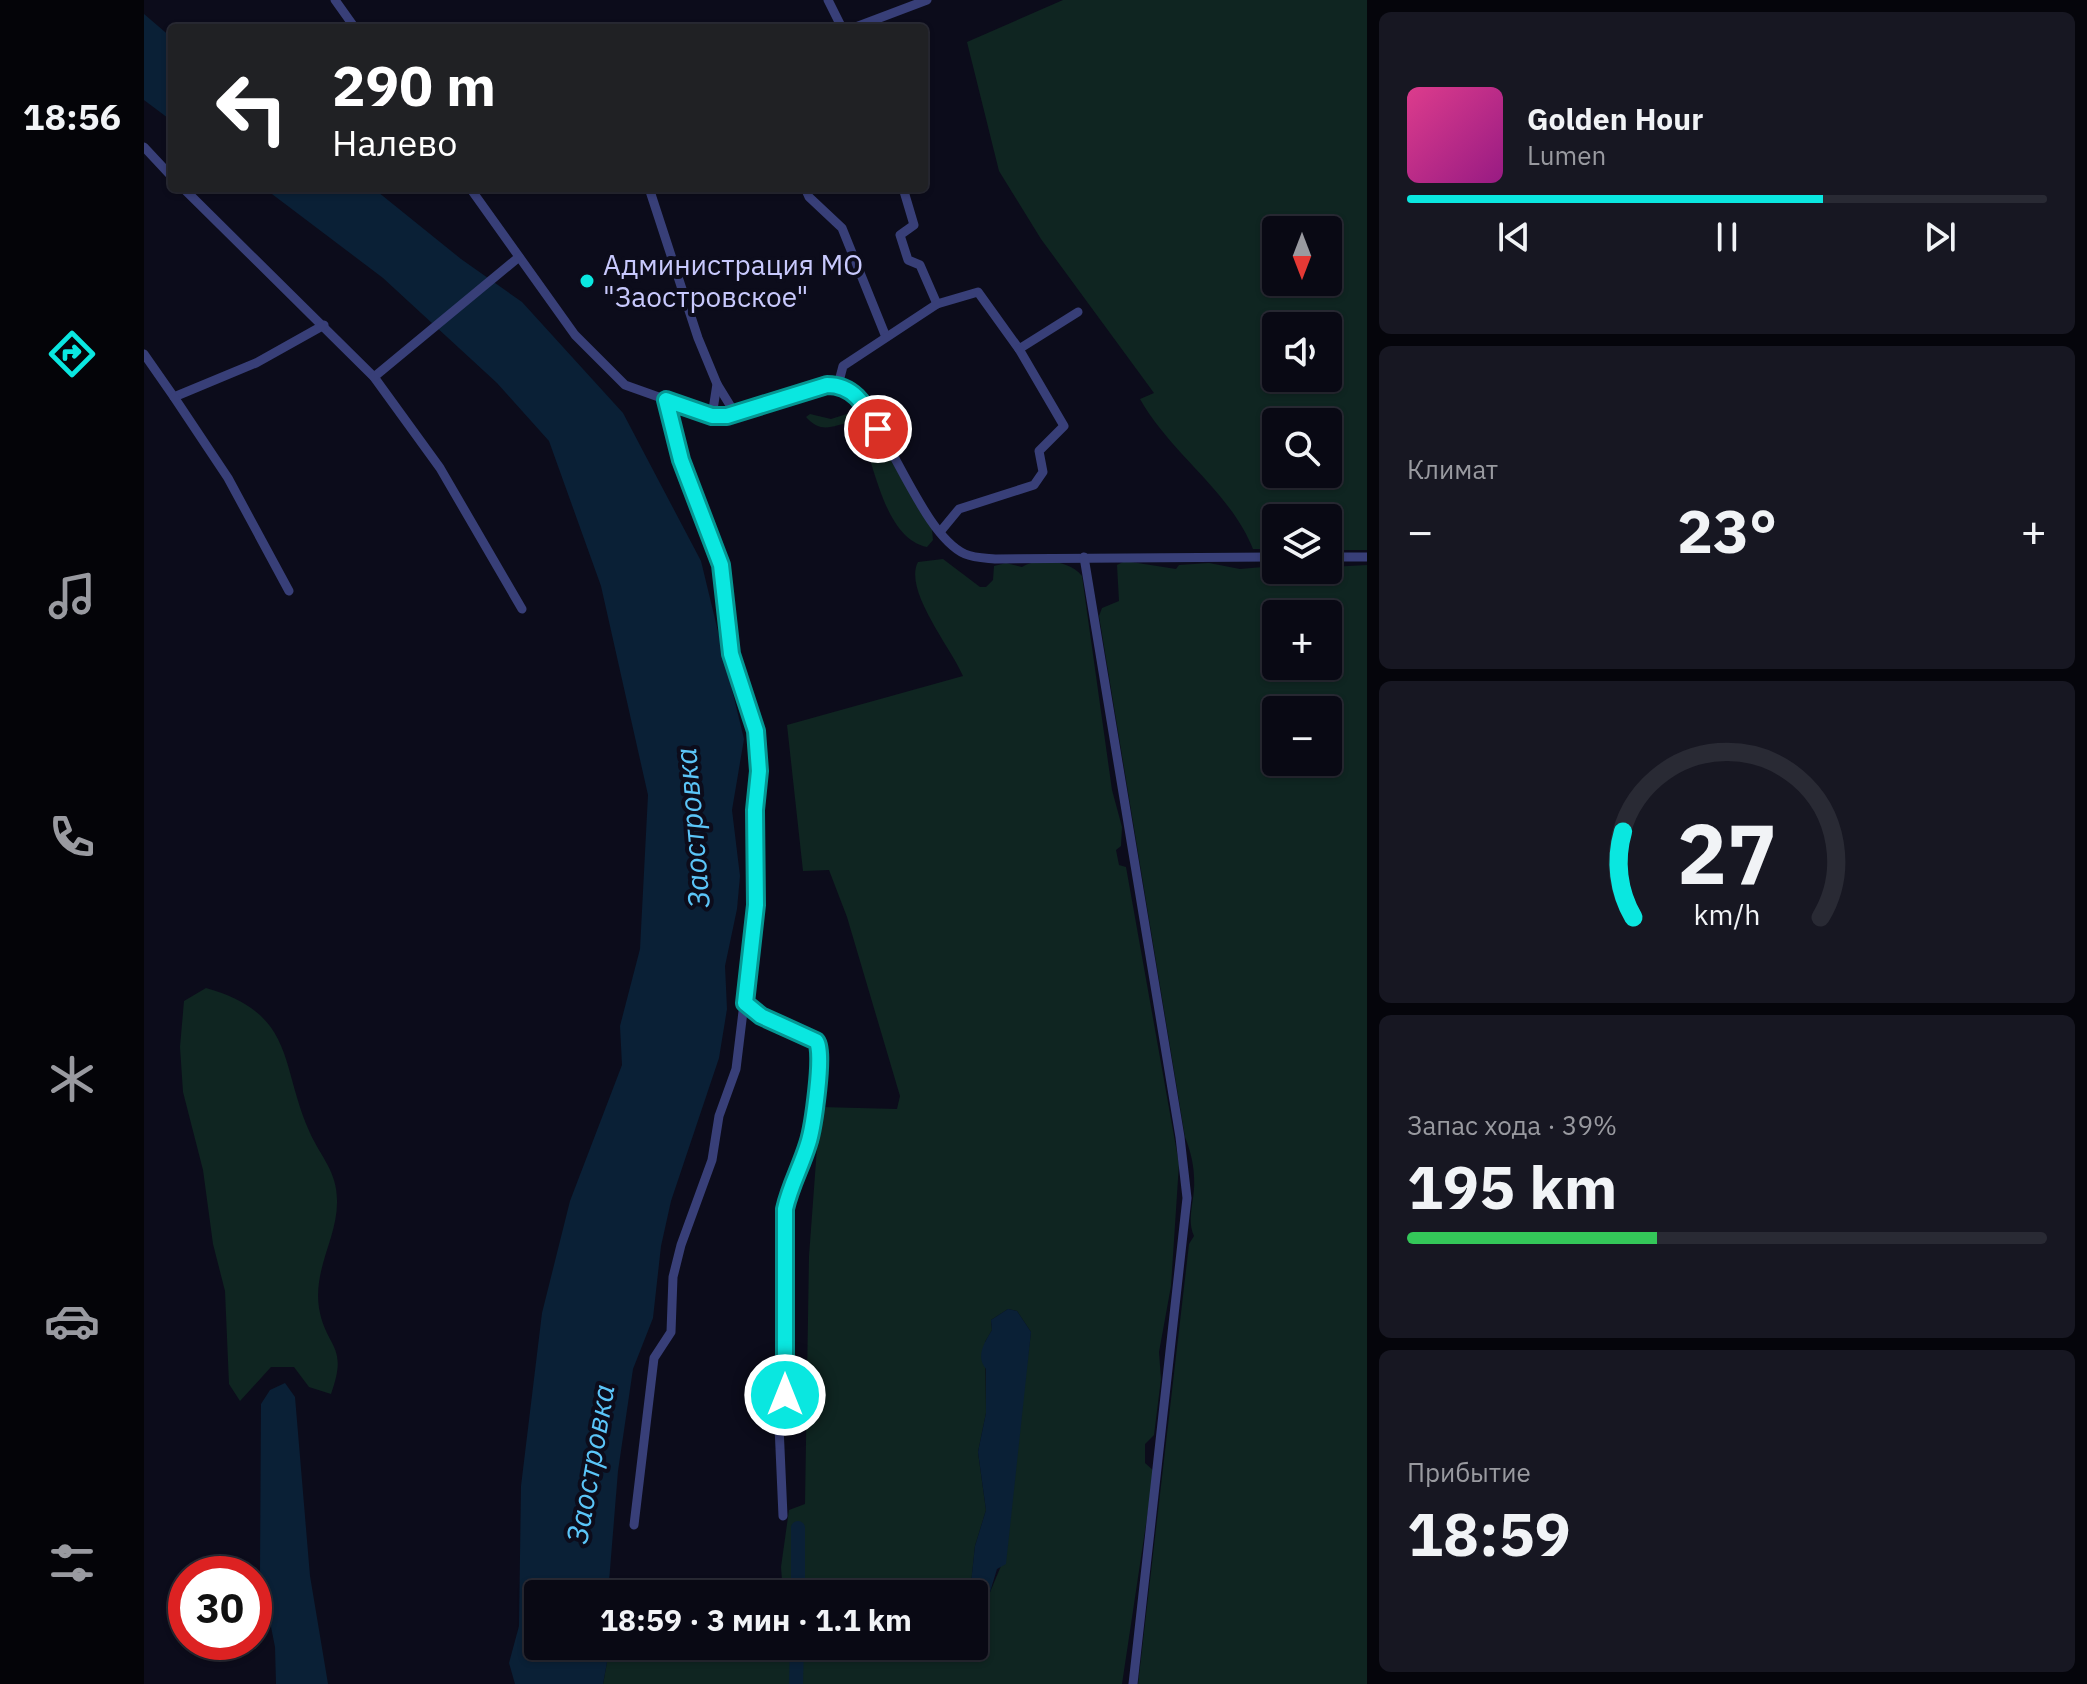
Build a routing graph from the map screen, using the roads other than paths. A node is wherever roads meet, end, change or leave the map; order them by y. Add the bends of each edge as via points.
1 (335, 0) edge
2 (828, 0) edge
3 (927, 0) edge
4 (352, 24) edge
5 (840, 24) edge
6 (864, 24) edge
7 (144, 147) edge
8 (168, 173) edge
9 (187, 192) edge
10 (473, 192) edge
11 (650, 192) edge
12 (807, 192) edge
13 (904, 192) edge
14 (519, 257) junction
15 (937, 304) junction
16 (1078, 312) dead end
17 (324, 325) junction
18 (886, 337) junction
19 (1019, 349) junction
20 (144, 354) edge
21 (374, 377) junction
22 (717, 384) junction
23 (838, 385) junction
24 (174, 397) junction
25 (666, 400) junction
26 (736, 415) junction
27 (712, 416) junction
28 (940, 532) junction
29 (1084, 557) junction
30 (1262, 557) edge
31 (1342, 557) edge
32 (1367, 557) edge
33 (289, 591) dead end
34 (522, 609) dead end
35 (745, 1003) junction
36 (783, 1516) dead end
37 (634, 1525) dead end
38 (1133, 1684) edge

1 - 4 street
2 - 5 street
3 - 6 street
7 - 8 street
9 - 17 street
10 - 14 street
11 - 22 street
12 - 18 street via 842,228
13 - 15 street via 914,225 900,235 908,260 920,265
14 - 21 street
14 - 25 street via 575,335 617,378
15 - 18 street
15 - 19 street via 978,292
16 - 19 street
17 - 21 street
17 - 24 street via 256,363
18 - 23 street via 843,366
19 - 28 street via 1064,426 1039,451 1043,472 1034,485 959,509
20 - 24 street
21 - 34 street via 440,468
22 - 26 street
22 - 27 street
23 - 26 street
23 - 28 street via 865,407
24 - 33 street via 228,478
25 - 27 street
25 - 35 street via 681,460 721,565 731,654 756,731 756,905
26 - 27 street
28 - 29 street via 953,546 978,557
29 - 30 street
29 - 38 street via 1187,1198
31 - 32 street
35 - 36 street via 816,1041 822,1056 809,1143 785,1209 785,1395 779,1426
35 - 37 street via 736,1069 673,1277 671,1332 654,1358

